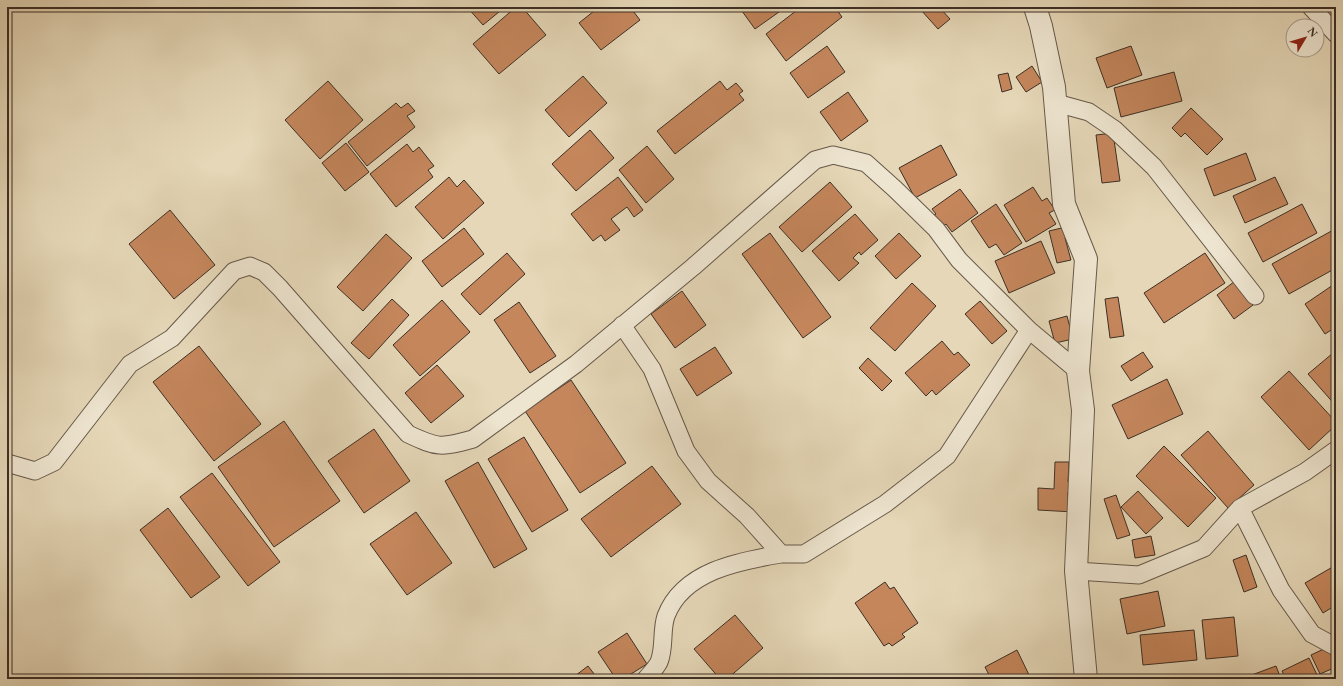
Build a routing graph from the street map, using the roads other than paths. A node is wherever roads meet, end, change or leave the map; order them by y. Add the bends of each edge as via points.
1 (1035, 7) edge
2 (1311, 7) edge
3 (1336, 34) edge
4 (1056, 103) junction
5 (1255, 296) dead end
6 (622, 325) junction
7 (1029, 330) junction
8 (1078, 371) junction
9 (1336, 450) edge
10 (7, 462) edge
11 (1240, 508) junction
12 (781, 554) junction
13 (1076, 571) junction
14 (1336, 647) edge
15 (646, 679) edge
16 (1086, 679) edge

1 - 4 street
2 - 3 street
4 - 5 street via 1088,112 1114,129 1154,167
4 - 8 street via 1064,204 1086,259
6 - 7 street via 816,160 833,155 866,164 895,189 936,229 959,260
6 - 10 street via 576,364 473,439 452,445 434,446 408,434 280,288 264,272 250,266 234,271 172,338 130,364 54,462 35,471
6 - 12 street via 652,369 686,451 708,481 747,516
7 - 8 street
7 - 12 street via 947,456 885,504 804,554
8 - 13 street via 1083,410
9 - 11 street via 1305,472
11 - 13 street via 1204,548 1139,575
11 - 14 street via 1281,590 1312,634
12 - 15 street via 746,560 706,573 676,595 665,617 659,662
13 - 16 street

